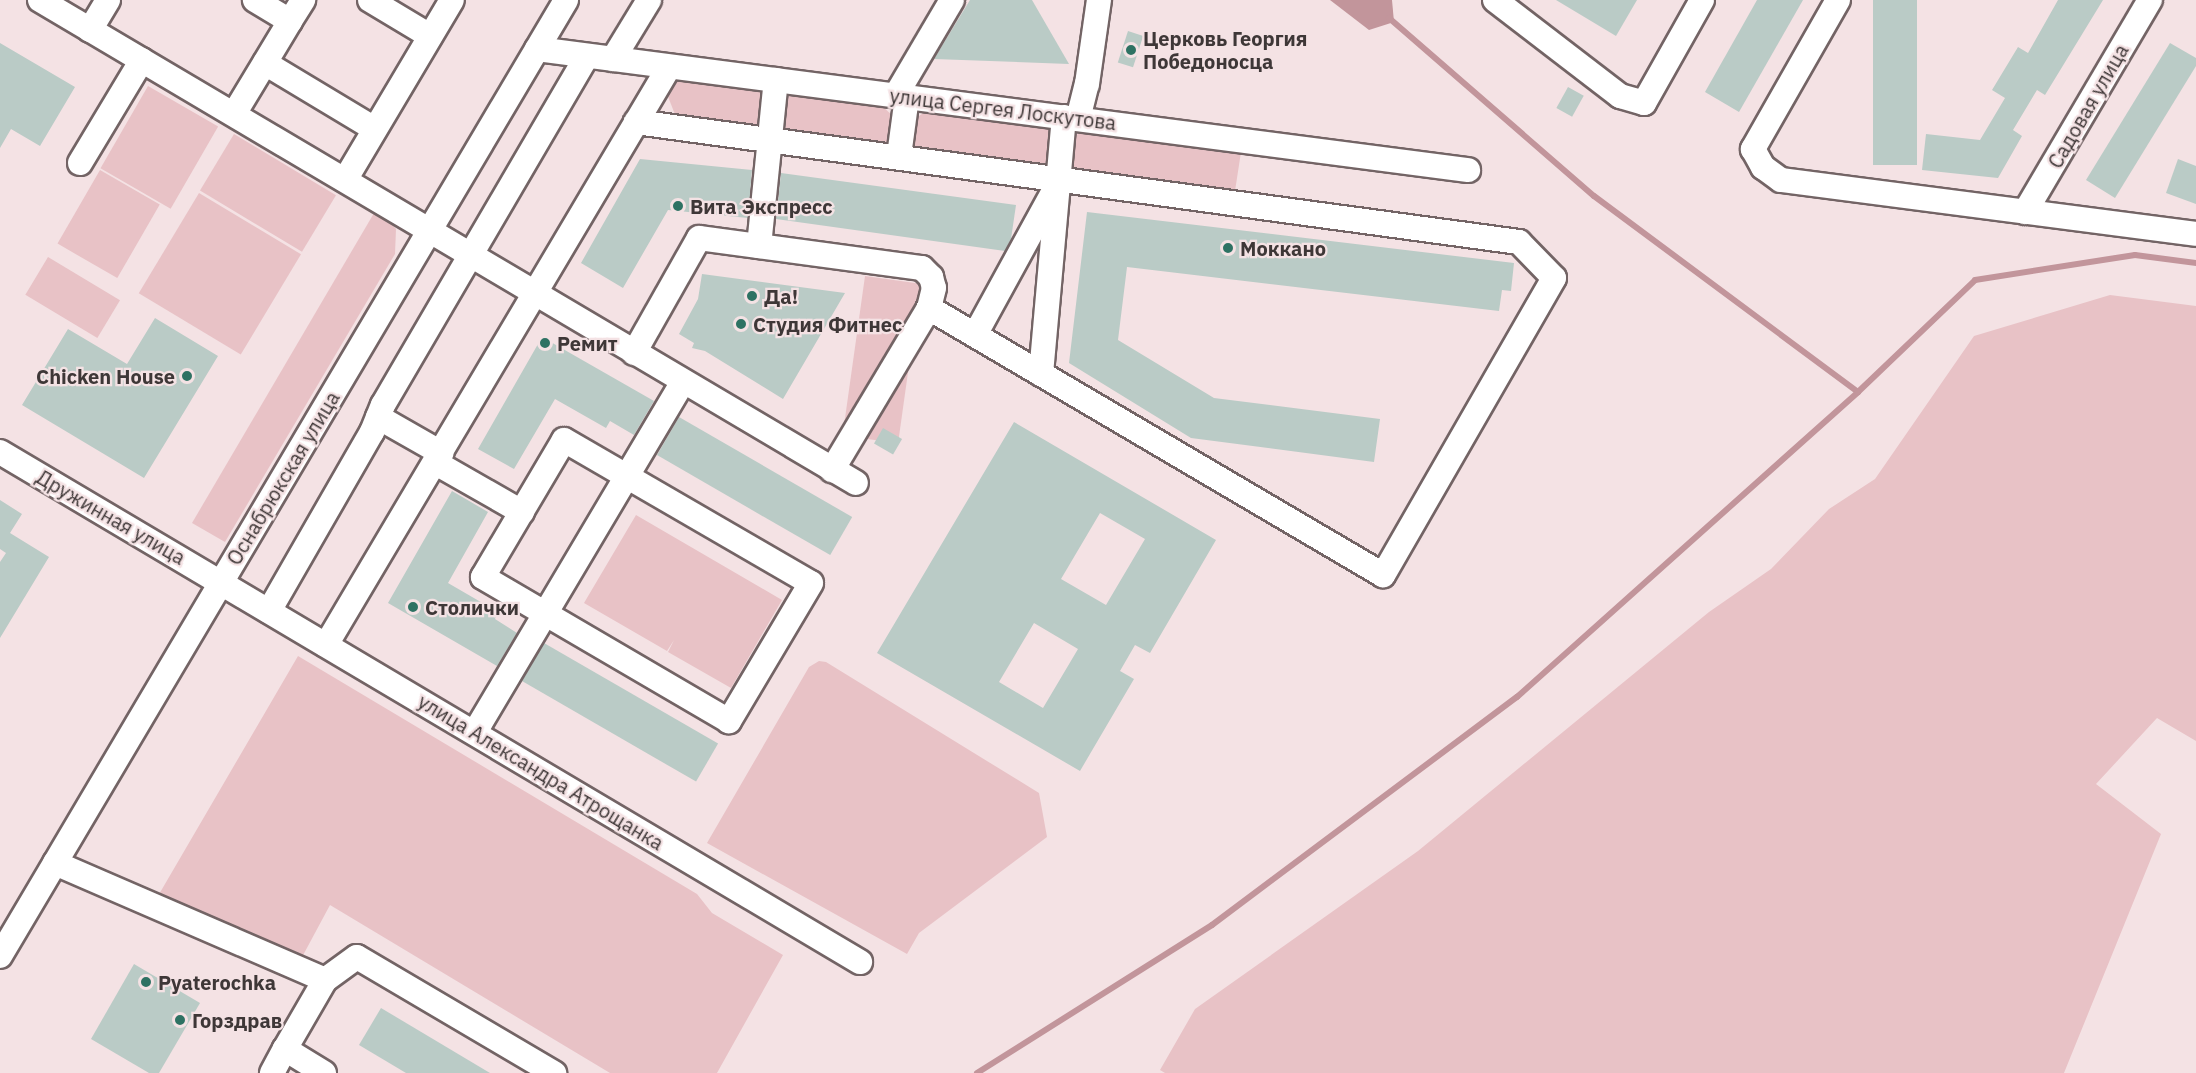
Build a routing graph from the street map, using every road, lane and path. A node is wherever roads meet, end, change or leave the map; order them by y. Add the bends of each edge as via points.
1 (40, 0) edge
2 (108, 0) edge
3 (255, 0) edge
4 (303, 0) edge
5 (370, 0) edge
6 (452, 0) edge
7 (566, 0) edge
8 (649, 0) edge
9 (952, 0) edge
10 (1099, 0) edge
11 (1495, 0) edge
12 (1701, 0) edge
13 (1838, 0) edge
14 (2150, 0) edge
15 (290, 21) junction
16 (90, 30) junction
17 (430, 36) junction
18 (537, 49) junction
19 (587, 56) junction
20 (613, 59) junction
21 (142, 60) junction
22 (265, 63) junction
23 (669, 67) junction
24 (776, 80) junction
25 (902, 96) junction
26 (234, 114) junction
27 (1071, 118) junction
28 (636, 122) junction
29 (375, 129) junction
30 (770, 140) junction
31 (899, 156) junction
32 (80, 163) dead end
33 (1468, 170) dead end
34 (1061, 178) junction
35 (345, 180) junction
36 (2025, 212) junction
37 (430, 230) junction
38 (2196, 234) edge
39 (759, 246) junction
40 (471, 254) junction
41 (537, 293) junction
42 (929, 308) junction
43 (975, 335) junction
44 (634, 352) junction
45 (1041, 374) junction
46 (682, 383) junction
47 (378, 417) junction
48 (0, 452) edge
49 (438, 458) junction
50 (832, 470) junction
51 (627, 476) junction
52 (856, 483) dead end
53 (522, 512) junction
54 (222, 581) junction
55 (268, 610) junction
56 (545, 613) junction
57 (326, 645) junction
58 (475, 732) junction
59 (55, 863) junction
60 (0, 956) edge
61 (860, 962) dead end
62 (325, 980) junction
63 (285, 1049) junction
64 (272, 1073) edge
65 (324, 1073) edge
66 (554, 1073) edge

1 - 16 street
2 - 16 street
3 - 15 street
4 - 15 street
5 - 17 street
6 - 17 street
7 - 18 street, Оснабрюкская улица
8 - 20 street
9 - 25 street
10 - 27 street via 1087,84
11 - 12 street via 1620,96 1644,103
13 - 36 street via 1760,133 1753,149 1763,167 1781,180
14 - 36 street, Садовая улица
15 - 22 street
16 - 21 street
17 - 29 street
18 - 19 street, улица Сергея Лоскутова
18 - 37 street, Оснабрюкская улица
19 - 20 street, улица Сергея Лоскутова
19 - 40 street
20 - 23 street, улица Сергея Лоскутова
21 - 26 street
21 - 32 street
22 - 26 street
22 - 29 street
23 - 24 street, улица Сергея Лоскутова
23 - 28 street
24 - 25 street, улица Сергея Лоскутова
24 - 30 street
25 - 27 street, улица Сергея Лоскутова
25 - 31 street
26 - 35 street
27 - 33 street, улица Сергея Лоскутова
27 - 34 street
28 - 30 street
28 - 41 street
29 - 35 street
30 - 31 street
30 - 39 street
31 - 34 street
34 - 43 street
34 - 45 street
34 - 45 street via 1519,242 1554,278 1383,575
35 - 37 street
36 - 38 street
37 - 40 street
37 - 54 street, Оснабрюкская улица
39 - 42 street via 922,268 931,277 934,288
39 - 44 street via 699,238
40 - 41 street
40 - 47 street
41 - 44 street
41 - 49 street
42 - 43 street
42 - 50 street
43 - 45 street
44 - 46 street
46 - 50 street
46 - 51 street
47 - 49 street
47 - 55 street
48 - 54 street, Дружинная улица
49 - 53 street
49 - 57 street
50 - 52 street
51 - 53 street via 564,440
51 - 56 street
51 - 56 street via 811,583 741,702 729,721
53 - 56 street via 483,577
54 - 55 street, улица Александра Атрощанка
54 - 59 street, Оснабрюкская улица
55 - 57 street, улица Александра Атрощанка
56 - 58 street
57 - 58 street, улица Александра Атрощанка
58 - 61 street, улица Александра Атрощанка
59 - 60 street, Оснабрюкская улица
59 - 62 street
62 - 63 street
62 - 66 street via 357,957
63 - 64 street
63 - 65 street

